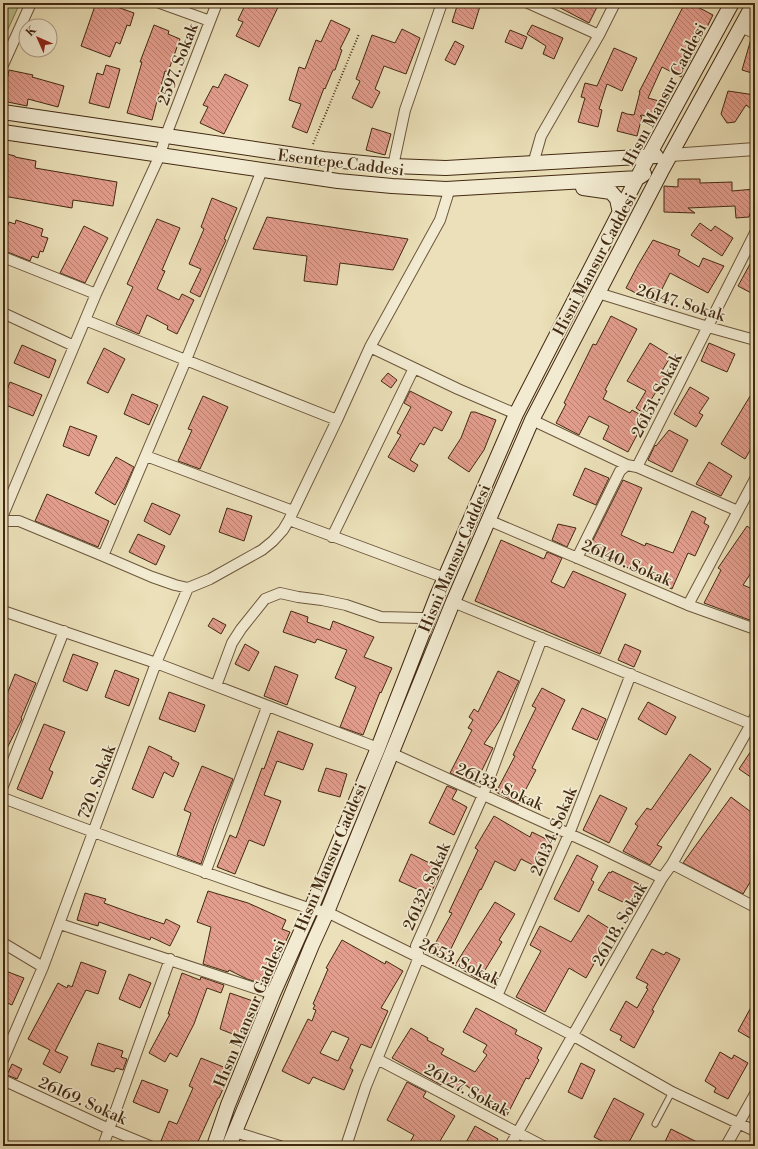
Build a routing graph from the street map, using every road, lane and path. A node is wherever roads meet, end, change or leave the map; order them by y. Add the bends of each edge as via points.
1 (31, 3) edge
2 (160, 3) edge
3 (217, 3) edge
4 (442, 3) edge
5 (528, 3) edge
6 (616, 3) edge
7 (732, 3) edge
8 (754, 3) edge
9 (210, 20) junction
10 (740, 27) junction
11 (755, 33) edge
12 (360, 34) dead end
13 (599, 35) junction
14 (3, 65) edge
15 (3, 112) edge
16 (3, 132) edge
17 (166, 136) junction
18 (755, 149) edge
19 (160, 155) junction
20 (670, 155) junction
21 (308, 156) junction
22 (648, 157) junction
23 (533, 164) junction
24 (394, 166) junction
25 (262, 170) junction
26 (638, 178) junction
27 (546, 183) junction
28 (450, 188) junction
29 (620, 213) junction
30 (755, 233) edge
31 (3, 257) edge
32 (598, 293) junction
33 (96, 294) junction
34 (3, 313) edge
35 (86, 320) junction
36 (708, 327) junction
37 (755, 340) edge
38 (74, 346) junction
39 (370, 347) junction
40 (186, 360) junction
41 (414, 368) junction
42 (516, 414) junction
43 (337, 420) junction
44 (532, 420) junction
45 (146, 456) junction
46 (632, 466) junction
47 (754, 483) edge
48 (293, 511) junction
49 (738, 511) junction
50 (3, 515) edge
51 (289, 520) junction
52 (488, 520) junction
53 (3, 521) edge
54 (332, 537) junction
55 (103, 556) junction
56 (577, 558) junction
57 (444, 578) junction
58 (188, 588) junction
59 (453, 602) junction
60 (688, 604) junction
61 (3, 611) edge
62 (428, 619) junction
63 (755, 629) edge
64 (64, 631) junction
65 (542, 638) junction
66 (156, 663) junction
67 (631, 674) junction
68 (216, 686) junction
69 (267, 707) junction
70 (753, 720) edge
71 (378, 748) junction
72 (391, 753) junction
73 (3, 786) edge
74 (483, 795) junction
75 (3, 798) edge
76 (92, 832) junction
77 (569, 834) junction
78 (672, 864) junction
79 (205, 873) junction
80 (662, 878) junction
81 (755, 907) edge
82 (311, 909) junction
83 (327, 912) junction
84 (60, 924) junction
85 (3, 943) edge
86 (419, 957) junction
87 (170, 959) junction
88 (43, 967) junction
89 (273, 994) junction
90 (497, 996) junction
91 (572, 1035) junction
92 (376, 1059) junction
93 (3, 1060) edge
94 (3, 1080) edge
95 (672, 1092) junction
96 (755, 1094) edge
97 (739, 1123) junction
98 (655, 1124) dead end
99 (109, 1129) junction
100 (755, 1131) edge
101 (235, 1132) junction
102 (518, 1133) junction
103 (103, 1146) edge
104 (150, 1146) edge
105 (214, 1146) edge
106 (229, 1146) edge
107 (280, 1146) edge
108 (346, 1146) edge
109 (510, 1146) edge
110 (543, 1146) edge
111 (726, 1146) edge

1 - 14 street
2 - 9 street
3 - 9 street, 2597. Sokak
4 - 24 street via 405,110
5 - 13 street
6 - 13 street
7 - 22 main road, Hısnı Mansur Caddesi
8 - 10 main road, Hisni Mansur Caddesi
9 - 17 street, 2597. Sokak
10 - 11 street
10 - 20 main road, Hisni Mansur Caddesi
12 - 21 path
13 - 23 street via 541,136
15 - 17 main road, Esentepe Caddesi
16 - 19 main road, Esentepe Caddesi
17 - 19 street, 2597. Sokak
17 - 21 main road, Esentepe Caddesi
18 - 20 street, Esentepe Caddesi
19 - 25 main road, Esentepe Caddesi
19 - 33 street, 2597. Sokak
20 - 22 main road, Esentepe Caddesi
20 - 26 main road
20 - 32 main road, Hisni Mansur Caddesi
21 - 24 main road, Esentepe Caddesi
22 - 23 main road, Esentepe Caddesi
22 - 26 main road, Hısnı Mansur Caddesi
23 - 24 main road, Esentepe Caddesi via 446,168
25 - 28 main road, Esentepe Caddesi via 374,185
25 - 40 street
26 - 27 main road, Esentepe Caddesi
26 - 29 main road, Hısnı Mansur Caddesi
27 - 28 main road, Esentepe Caddesi
27 - 29 main road via 608,191 617,197
28 - 39 street via 440,220
29 - 42 main road, Hısnı Mansur Caddesi
30 - 36 street, 26151. Sokak
31 - 33 street
32 - 36 street, 26147. Sokak
32 - 44 main road, Hisni Mansur Caddesi
33 - 35 street, 2597. Sokak
34 - 38 street
35 - 38 street, 2597. Sokak
35 - 40 street
36 - 37 street, 26147. Sokak
36 - 46 street, 26151. Sokak
38 - 50 street, 2597. Sokak
39 - 41 street
39 - 43 street
40 - 43 street
40 - 45 street
41 - 42 street
41 - 54 street
42 - 57 main road, Hısnı Mansur Caddesi
43 - 48 street
44 - 46 street
44 - 52 main road, Hisni Mansur Caddesi
45 - 48 street
45 - 55 street
46 - 49 street
46 - 56 street, 26151. Sokak via 620,471
47 - 49 street
48 - 51 street
49 - 60 street
51 - 54 street
51 - 58 street via 283,530 262,550 210,579
52 - 56 street, 26140. Sokak
52 - 59 main road, Hisni Mansur Caddesi
53 - 55 street via 20,521
54 - 57 street
55 - 58 street via 175,586
56 - 60 street, 26140. Sokak
57 - 62 main road, Hısnı Mansur Caddesi
58 - 66 street, 720. Sokak
59 - 65 street
59 - 72 main road, Hisni Mansur Caddesi
60 - 63 street, 26140. Sokak
61 - 64 street
62 - 68 street via 381,617 346,605 280,592 265,599 241,629 232,643
62 - 71 main road, Hısnı Mansur Caddesi
64 - 66 street
64 - 73 street
65 - 67 street
65 - 74 street, 26132. Sokak
66 - 68 street
66 - 76 street, 720. Sokak
67 - 70 street
67 - 77 street, 26134. Sokak
68 - 69 street
69 - 71 street
69 - 79 street
70 - 78 street, 26118. Sokak
71 - 82 main road, Hısnı Mansur Caddesi
72 - 74 street, 26133. Sokak
72 - 83 main road, Hisni Mansur Caddesi
74 - 77 street, 26133. Sokak
74 - 86 street, 26132. Sokak via 416,946
75 - 76 street, 2653. Sokak
76 - 79 street, 2653. Sokak
76 - 84 street, 720. Sokak
77 - 80 street, 26133. Sokak
77 - 90 street, 26134. Sokak
78 - 80 street, 26118. Sokak
78 - 81 street
79 - 82 street, 2653. Sokak
80 - 91 street, 26118. Sokak
82 - 83 street, 2653. Sokak
82 - 89 main road, Hısnı Mansur Caddesi
83 - 86 street, 2653. Sokak
83 - 101 main road, Hisni Mansur Caddesi
84 - 87 street
84 - 88 street, 720. Sokak
85 - 88 street
86 - 90 street, 2653. Sokak
86 - 92 street, 26132. Sokak
87 - 89 street
87 - 99 street
88 - 93 street, 720. Sokak
89 - 105 main road, Hısnı Mansur Caddesi
90 - 91 street, 2653. Sokak
91 - 95 street, 2653. Sokak
91 - 102 street, 26118. Sokak
92 - 102 street, 26127. Sokak
92 - 108 street, 26132. Sokak
94 - 99 street, 26169. Sokak
95 - 97 street, 2653. Sokak
95 - 98 lane
96 - 97 street
97 - 100 street, 2653. Sokak
97 - 111 street
99 - 103 street
99 - 104 street, 26169. Sokak
101 - 106 main road, Hisni Mansur Caddesi
101 - 107 street
102 - 109 street, 26118. Sokak
102 - 110 street, 26127. Sokak

